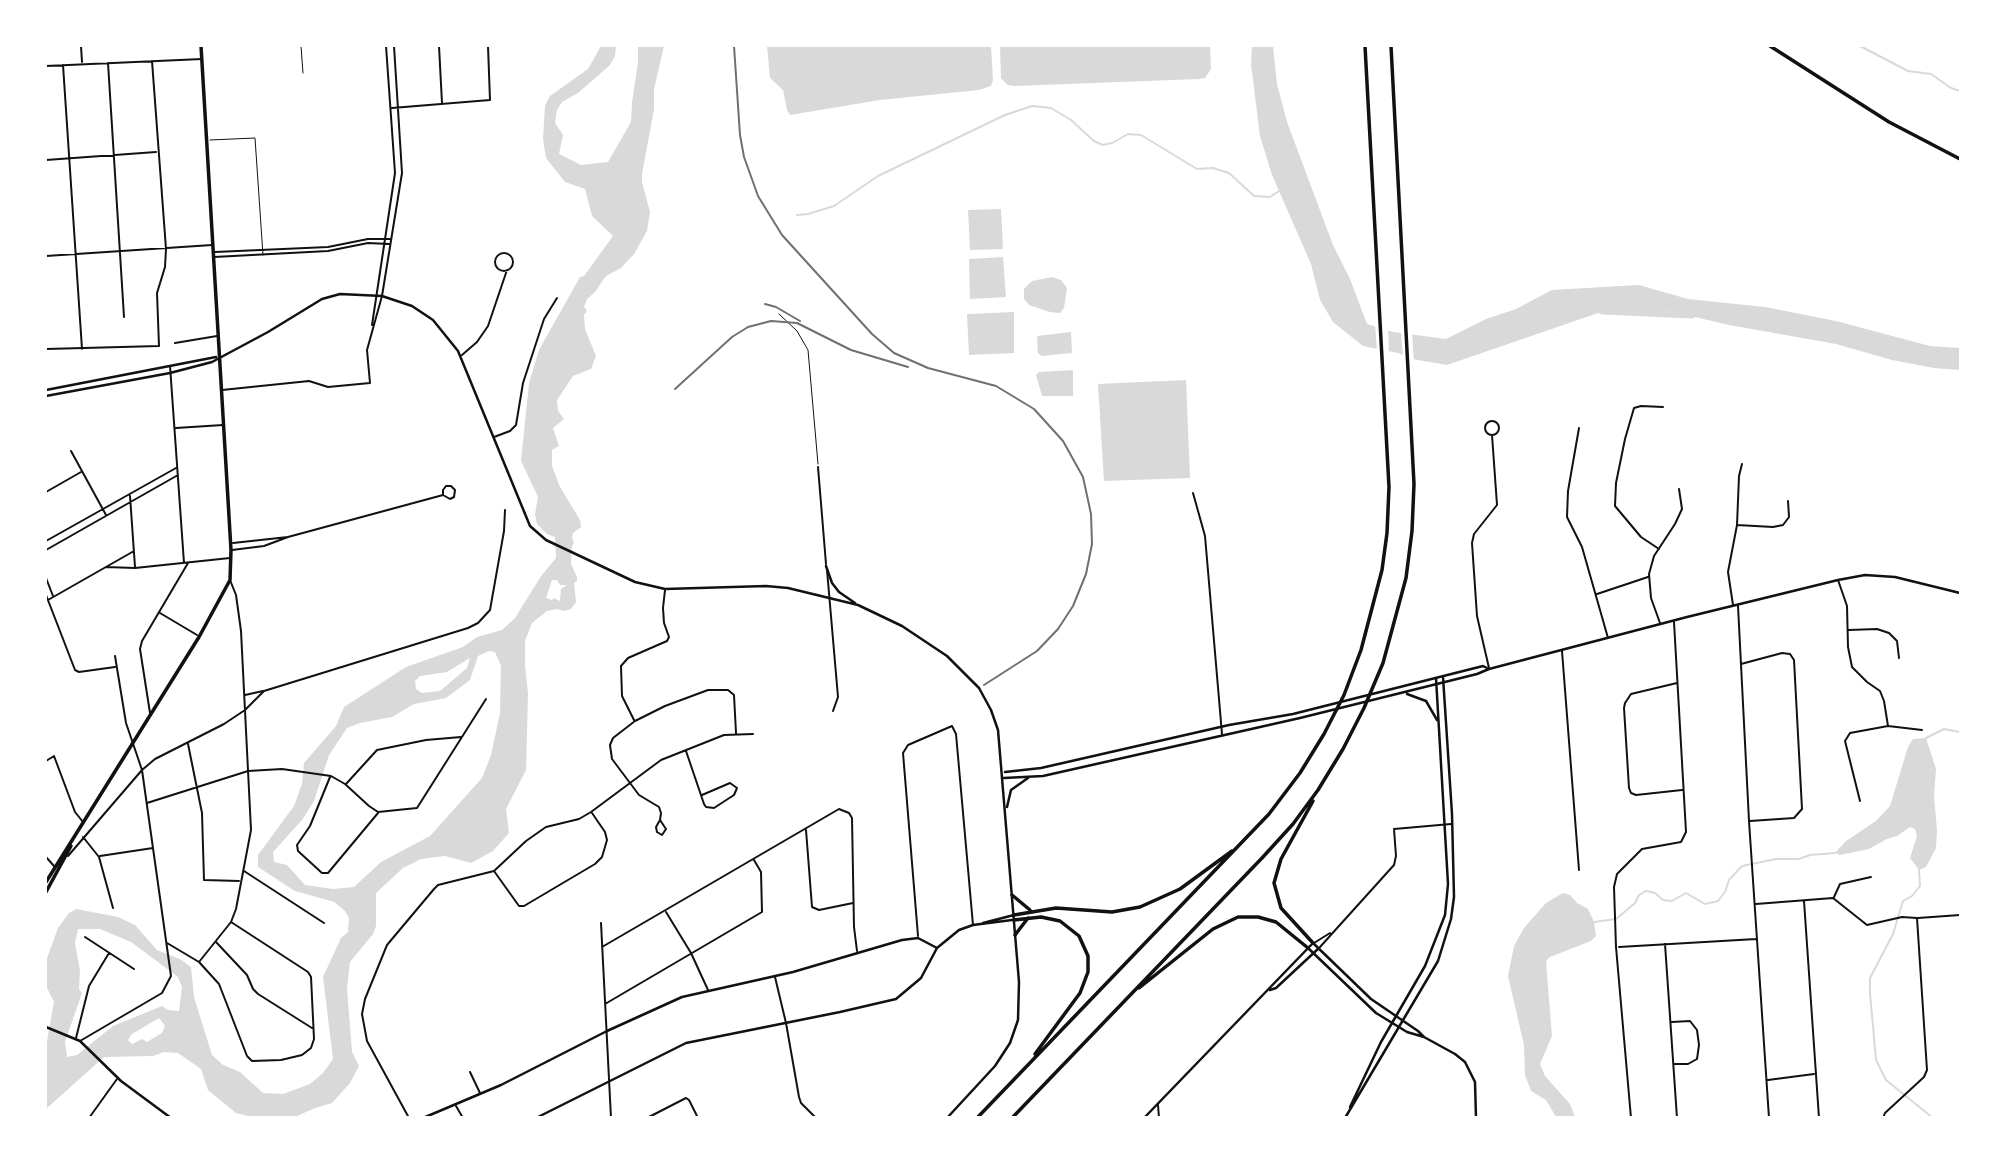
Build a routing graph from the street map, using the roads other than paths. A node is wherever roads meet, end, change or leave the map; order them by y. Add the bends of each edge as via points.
1 (81, 46) edge
2 (201, 46) edge
3 (301, 46) edge
4 (386, 46) edge
5 (394, 46) edge
6 (439, 46) edge
7 (488, 46) edge
8 (1365, 46) edge
9 (1391, 46) edge
10 (1770, 46) edge
11 (202, 59) junction
12 (152, 61) junction
13 (108, 63) junction
14 (82, 64) junction
15 (63, 65) junction
16 (46, 66) edge
17 (303, 73) dead end
18 (442, 104) junction
19 (398, 107) junction
20 (391, 108) junction
21 (208, 140) junction
22 (158, 152) junction
23 (114, 155) junction
24 (69, 158) junction
25 (1961, 159) edge
26 (46, 160) edge
27 (384, 239) junction
28 (391, 239) junction
29 (383, 243) junction
30 (390, 244) junction
31 (212, 245) junction
32 (166, 248) junction
33 (262, 250) junction
34 (121, 251) junction
35 (212, 252) junction
36 (76, 255) junction
37 (46, 256) edge
38 (263, 256) junction
39 (213, 257) junction
40 (507, 270) junction
41 (375, 295) junction
42 (382, 296) junction
43 (557, 298) dead end
44 (779, 314) dead end
45 (124, 317) dead end
46 (372, 326) junction
47 (218, 336) junction
48 (175, 344) dead end
49 (46, 349) edge
50 (82, 350) junction
51 (461, 355) junction
52 (220, 357) junction
53 (170, 366) junction
54 (170, 373) junction
55 (102, 378) junction
56 (79, 382) junction
57 (102, 384) junction
58 (80, 388) junction
59 (46, 390) edge
60 (221, 390) junction
61 (46, 396) edge
62 (1663, 407) dead end
63 (224, 425) junction
64 (1579, 428) dead end
65 (174, 429) junction
66 (1492, 435) dead end
67 (493, 438) junction
68 (71, 451) dead end
69 (1741, 464) dead end
70 (818, 467) joint
71 (177, 468) junction
72 (82, 472) junction
73 (178, 475) junction
74 (149, 484) junction
75 (1679, 489) dead end
76 (152, 490) junction
77 (46, 492) edge
78 (1193, 493) dead end
79 (129, 495) junction
80 (443, 495) dead end
81 (131, 501) junction
82 (1788, 501) dead end
83 (103, 509) junction
84 (505, 510) dead end
85 (106, 516) junction
86 (1737, 525) junction
87 (289, 537) junction
88 (46, 541) edge
89 (231, 543) junction
90 (46, 550) edge
91 (231, 550) junction
92 (1659, 550) junction
93 (134, 551) junction
94 (232, 558) junction
95 (186, 563) junction
96 (826, 566) junction
97 (106, 567) junction
98 (135, 569) junction
99 (1649, 577) junction
100 (46, 578) edge
101 (230, 580) junction
102 (1838, 580) junction
103 (665, 589) junction
104 (1961, 593) edge
105 (46, 595) edge
106 (1596, 595) junction
107 (53, 597) junction
108 (829, 598) junction
109 (48, 601) junction
110 (858, 605) junction
111 (1735, 605) junction
112 (159, 612) junction
113 (1674, 620) junction
114 (1661, 624) junction
115 (1849, 630) junction
116 (199, 636) junction
117 (1608, 638) junction
118 (1562, 649) junction
119 (115, 656) dead end
120 (1899, 658) dead end
121 (1741, 663) junction
122 (117, 667) junction
123 (1489, 668) junction
124 (1444, 677) junction
125 (1436, 678) junction
126 (1444, 683) junction
127 (1678, 683) junction
128 (1436, 684) junction
129 (264, 691) junction
130 (1404, 694) junction
131 (245, 695) junction
132 (486, 699) dead end
133 (245, 710) junction
134 (833, 711) dead end
135 (150, 715) junction
136 (635, 721) junction
137 (1439, 723) junction
138 (1888, 726) junction
139 (1222, 727) junction
140 (1922, 730) dead end
141 (753, 734) dead end
142 (736, 735) junction
143 (1222, 736) junction
144 (462, 737) junction
145 (133, 743) junction
146 (188, 743) junction
147 (686, 750) junction
148 (46, 761) edge
149 (142, 770) junction
150 (248, 771) junction
151 (1003, 772) junction
152 (331, 776) junction
153 (1031, 777) junction
154 (1003, 778) junction
155 (629, 783) junction
156 (345, 784) junction
157 (198, 788) junction
158 (1318, 790) junction
159 (1683, 790) junction
160 (702, 795) junction
161 (1860, 801) dead end
162 (147, 803) junction
163 (1006, 809) junction
164 (378, 812) junction
165 (591, 812) junction
166 (660, 820) dead end
167 (1749, 821) junction
168 (84, 823) junction
169 (1452, 824) junction
170 (1445, 825) junction
171 (805, 829) junction
172 (76, 835) junction
173 (83, 836) junction
174 (1241, 845) junction
175 (153, 848) junction
176 (46, 857) edge
177 (99, 857) junction
178 (65, 859) junction
179 (754, 860) junction
180 (55, 867) junction
181 (244, 870) junction
182 (1579, 870) dead end
183 (494, 871) junction
184 (1871, 877) dead end
185 (242, 881) junction
186 (46, 882) edge
187 (46, 892) edge
188 (1012, 895) junction
189 (1833, 898) junction
190 (1804, 900) junction
191 (854, 903) junction
192 (1755, 904) junction
193 (113, 908) dead end
194 (666, 911) junction
195 (1032, 911) junction
196 (1961, 915) edge
197 (1014, 917) junction
198 (1028, 918) junction
199 (1917, 918) junction
200 (231, 922) junction
201 (324, 923) dead end
202 (601, 923) dead end
203 (973, 925) junction
204 (1331, 933) junction
205 (1015, 935) junction
206 (85, 937) dead end
207 (918, 937) junction
208 (1757, 939) junction
209 (215, 942) junction
210 (166, 943) junction
211 (1313, 943) junction
212 (1665, 944) junction
213 (602, 947) junction
214 (937, 947) junction
215 (1616, 947) junction
216 (1308, 948) junction
217 (1319, 948) junction
218 (857, 951) junction
219 (108, 953) junction
220 (691, 953) junction
221 (1313, 954) junction
222 (199, 962) junction
223 (134, 969) dead end
224 (775, 975) junction
225 (1270, 990) junction
226 (709, 991) junction
227 (1127, 998) junction
228 (605, 1004) junction
229 (1396, 1016) junction
230 (1402, 1020) junction
231 (1392, 1022) junction
232 (786, 1023) junction
233 (1671, 1023) junction
234 (1398, 1026) junction
235 (46, 1027) edge
236 (314, 1029) junction
237 (607, 1031) junction
238 (1424, 1037) junction
239 (75, 1038) junction
240 (80, 1041) junction
241 (1674, 1065) junction
242 (1025, 1067) junction
243 (470, 1072) dead end
244 (1816, 1074) junction
245 (118, 1078) junction
246 (1767, 1080) junction
247 (610, 1081) junction
248 (480, 1094) junction
249 (455, 1104) junction
250 (1158, 1104) junction
251 (1345, 1116) edge
252 (89, 1118) edge
253 (171, 1118) edge
254 (409, 1118) edge
255 (423, 1118) edge
256 (463, 1118) edge
257 (536, 1118) edge
258 (611, 1118) edge
259 (647, 1118) edge
260 (698, 1118) edge
261 (816, 1118) edge
262 (947, 1118) edge
263 (976, 1118) edge
264 (1012, 1118) edge
265 (1144, 1118) edge
266 (1159, 1118) edge
267 (1476, 1118) edge
268 (1631, 1118) edge
269 (1677, 1118) edge
270 (1769, 1118) edge
271 (1819, 1118) edge
272 (1883, 1118) edge

1 - 14 street
2 - 11 main road
3 - 17 lane
4 - 20 street
5 - 19 street
6 - 18 street
7 - 18 street via 490,100
8 - 174 main road via 1388,471 1380,578 1367,632 1343,695 1315,749
9 - 158 main road via 1409,368 1414,496 1411,543 1388,647 1371,694
10 - 25 main road via 1895,125
11 - 12 street
11 - 21 main road
12 - 13 street
12 - 22 street
13 - 14 street
13 - 23 street
14 - 15 street
15 - 16 street
15 - 24 street
18 - 19 street
19 - 20 street
19 - 28 street via 402,173
20 - 27 street via 395,173
21 - 31 main road
21 - 33 lane via 255,138
22 - 23 street
22 - 32 street
23 - 24 street
23 - 34 street
24 - 26 street
24 - 36 street
27 - 28 street
27 - 29 street
27 - 33 street
28 - 30 street
29 - 30 street
29 - 38 street
29 - 41 street
30 - 42 street
31 - 32 street
31 - 35 main road
32 - 34 street
32 - 50 street via 157,293 159,346
33 - 35 street
33 - 38 lane
34 - 36 street
34 - 45 street
35 - 39 main road
36 - 37 street
36 - 50 street
38 - 39 street
39 - 47 main road
40 - 40 street via 513,261 503,253 496,264
40 - 51 street via 488,326
41 - 42 street
41 - 46 street
41 - 52 street via 322,299
42 - 46 street
42 - 51 street via 412,306 433,320
43 - 67 street via 544,319 523,383 516,425
44 - 70 lane via 808,350
46 - 60 street via 367,350 370,383 328,387 309,381
47 - 48 street
47 - 52 main road
49 - 50 street
51 - 67 street
52 - 53 street
52 - 54 street
52 - 60 main road
53 - 54 street
53 - 55 street
54 - 57 street
54 - 65 street
55 - 56 street
55 - 57 street
56 - 58 street
56 - 59 street
57 - 58 street
58 - 61 street
60 - 63 main road
62 - 92 street via 1634,408 1615,506
63 - 65 street
63 - 89 main road
64 - 106 street via 1567,517 1582,547
65 - 71 street
66 - 123 street via 1497,505 1472,541 1477,616
67 - 103 street via 537,534 635,582
68 - 72 street
69 - 86 street
70 - 96 street
71 - 73 street
71 - 74 street
72 - 77 street
72 - 83 street
73 - 76 street
73 - 95 street
74 - 76 street
74 - 79 street
75 - 92 street via 1682,509
76 - 81 street
78 - 139 street via 1205,536
79 - 81 street
79 - 83 street
80 - 87 street
81 - 85 street
81 - 93 street
82 - 86 street via 1789,517 1783,525
83 - 85 street
83 - 88 street
84 - 129 street via 490,610 478,623
85 - 90 street
86 - 111 street via 1728,572
87 - 89 street
87 - 91 street via 264,547
89 - 91 main road
91 - 94 main road
92 - 99 street
93 - 97 street
93 - 98 street
94 - 95 street
94 - 101 main road
95 - 98 street
95 - 112 street
96 - 108 street
96 - 110 street via 839,592
97 - 98 street
97 - 107 street
99 - 106 street
99 - 114 street
100 - 107 street
101 - 116 main road
101 - 131 street via 241,631
102 - 104 street via 1864,575 1895,577
102 - 111 street
102 - 115 street
103 - 108 street via 766,586
103 - 136 street via 667,641 628,658 621,666 622,696
105 - 109 street
106 - 117 street
107 - 109 street
108 - 110 street
108 - 134 street via 838,697
109 - 122 street via 75,670
110 - 151 street via 924,639 969,676 991,710
111 - 113 street
111 - 121 street
112 - 116 street
112 - 135 street via 140,649
113 - 114 street
113 - 127 street
114 - 117 street
115 - 120 street via 1889,633 1897,641
115 - 138 street via 1852,667 1880,691
116 - 135 main road
117 - 118 street
118 - 123 street
118 - 182 street
119 - 122 street
121 - 167 street
121 - 167 street via 1782,653 1794,660 1802,809 1794,818
122 - 145 street
123 - 124 street
123 - 126 street
124 - 125 street
124 - 126 street
125 - 128 street
125 - 139 street
126 - 128 street
126 - 169 street
127 - 159 street
127 - 159 street via 1630,694 1624,708 1631,793
128 - 130 street
128 - 137 street
129 - 131 street
129 - 133 street
130 - 137 street via 1428,703
130 - 143 street
131 - 133 street
132 - 144 street
133 - 146 street
133 - 150 street
135 - 145 main road
136 - 142 street via 698,694 728,690 734,695
136 - 155 street via 610,745 612,759
137 - 170 street
138 - 140 street
138 - 161 street via 1850,733 1845,741
139 - 143 street
139 - 151 street via 1041,768
141 - 142 street
142 - 147 street
143 - 153 street
144 - 156 street via 377,750
144 - 164 street via 417,808
145 - 149 street
145 - 168 main road
146 - 149 street
146 - 157 street
147 - 155 street via 654,764
147 - 160 street
148 - 168 street via 54,756 75,812
149 - 162 street
149 - 173 street
150 - 152 street via 299,770
150 - 157 street
150 - 181 street via 251,819
151 - 154 street
152 - 156 street
152 - 164 street via 297,845 322,873 328,873
153 - 154 street
153 - 163 street via 1012,790
154 - 163 street
155 - 165 street
155 - 166 street via 644,800 659,807
156 - 164 street
157 - 162 street
157 - 185 street via 204,880
158 - 211 main road via 1278,864 1274,883 1281,908
158 - 227 main road via 1270,850
159 - 215 street via 1685,837 1681,842 1642,849 1617,874
160 - 160 street via 709,808 737,788 730,783
162 - 175 street
163 - 188 street
165 - 183 street via 545,827
165 - 183 street via 607,840 595,864 524,906 519,906
167 - 192 street
168 - 172 main road
169 - 170 street
169 - 230 street via 1453,908 1445,943
170 - 204 street via 1394,829 1394,865
170 - 229 street via 1448,884 1441,932
171 - 179 street
171 - 191 street via 812,907 819,910
171 - 191 street via 839,809 849,813
172 - 178 main road
172 - 180 main road
173 - 177 street
173 - 178 street
174 - 195 main road via 1174,892 1140,907 1117,912
174 - 242 main road
175 - 177 street
175 - 210 street
176 - 180 street
177 - 193 street
178 - 187 main road
179 - 194 street
179 - 220 street via 761,872 762,912
180 - 186 main road
181 - 185 street
181 - 201 street
183 - 254 street via 435,887 387,944 365,999 362,1014 367,1041
184 - 189 street via 1840,884
185 - 200 street
188 - 195 main road
188 - 197 street
189 - 190 street
189 - 199 street via 1867,925
190 - 192 street
190 - 244 street
191 - 218 street
192 - 208 street
194 - 213 street
194 - 220 street
195 - 197 main road
196 - 199 street
197 - 198 main road
197 - 203 street
197 - 205 street
198 - 205 main road
198 - 242 main road via 1051,918 1069,926 1085,946 1088,968 1078,998
199 - 272 street via 1927,1070
200 - 209 street
200 - 236 street via 312,977
202 - 213 street
203 - 207 street via 952,726 908,745 903,753
203 - 214 street
204 - 211 street
204 - 217 street
205 - 262 street via 1019,1010 1010,1043
206 - 219 street
207 - 214 street
207 - 218 street
208 - 212 street
208 - 246 street
209 - 222 street
209 - 236 street via 247,975 258,994
210 - 222 street
210 - 240 street via 171,976 162,993
211 - 216 street
211 - 217 street
212 - 215 street
212 - 233 street
213 - 228 street
214 - 232 street via 921,978 896,999
215 - 268 street
216 - 221 street
216 - 225 street
216 - 227 main road via 1276,922 1254,916 1235,918 1208,933
217 - 221 street
217 - 229 street via 1371,999
218 - 224 street
219 - 223 street
219 - 239 street via 89,986
220 - 226 street
220 - 228 street
221 - 225 street
221 - 231 street
222 - 236 street via 219,984 252,1061 302,1055 311,1048
224 - 226 street
224 - 232 street
225 - 250 street
226 - 237 street via 682,997
227 - 264 main road
228 - 237 street
229 - 230 street
229 - 231 street
230 - 234 street
230 - 238 street
231 - 234 street
231 - 251 street
232 - 247 street via 686,1044
232 - 261 street via 801,1104
233 - 241 street
233 - 241 street via 1690,1021 1699,1045 1697,1059
234 - 238 street
234 - 251 street
235 - 239 street
237 - 247 street
237 - 248 street
238 - 267 street via 1465,1062 1475,1082
239 - 240 street
240 - 245 street
241 - 269 street
242 - 263 main road
243 - 248 street
244 - 246 street
244 - 271 street
245 - 252 street
245 - 253 street
246 - 270 street
247 - 257 street
247 - 258 street
248 - 249 street
249 - 255 street
249 - 256 street
250 - 265 street
250 - 266 street
259 - 260 street via 686,1098

